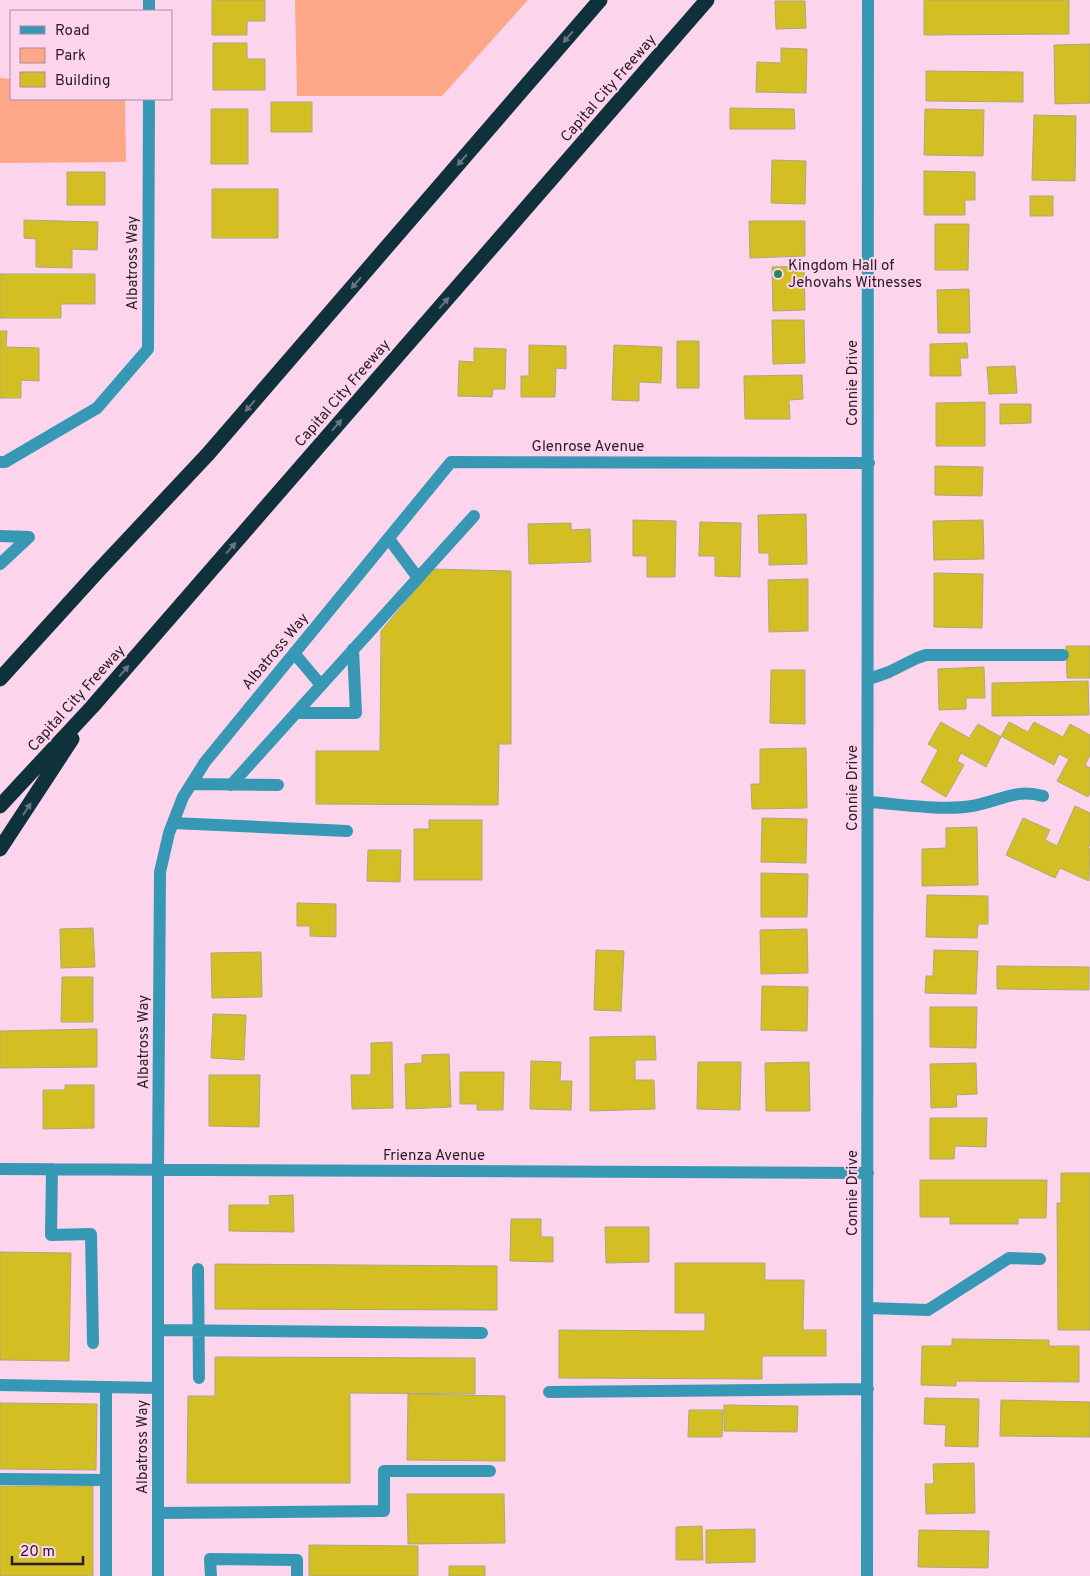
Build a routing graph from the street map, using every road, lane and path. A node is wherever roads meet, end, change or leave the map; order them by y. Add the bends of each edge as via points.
1 (600, 0) edge
2 (707, 0) edge
3 (868, 0) edge
4 (149, 100) edge
5 (0, 462) edge
6 (869, 463) junction
7 (474, 516) dead end
8 (0, 536) edge
9 (389, 539) junction
10 (0, 564) edge
11 (361, 573) joint
12 (418, 578) junction
13 (353, 649) junction
14 (294, 653) junction
15 (1063, 655) dead end
16 (0, 679) edge
17 (868, 679) junction
18 (321, 686) junction
19 (92, 708) junction
20 (296, 713) junction
21 (191, 784) junction
22 (231, 785) junction
23 (278, 785) dead end
24 (1042, 796) dead end
25 (868, 802) junction
26 (0, 806) edge
27 (173, 823) junction
28 (346, 831) dead end
29 (0, 849) edge
30 (0, 1169) edge
31 (52, 1170) junction
32 (158, 1170) junction
33 (868, 1173) junction
34 (1040, 1259) dead end
35 (198, 1269) dead end
36 (868, 1308) junction
37 (158, 1330) junction
38 (199, 1330) junction
39 (482, 1333) dead end
40 (93, 1343) dead end
41 (199, 1378) dead end
42 (0, 1385) edge
43 (106, 1387) junction
44 (158, 1388) junction
45 (868, 1389) junction
46 (549, 1392) dead end
47 (490, 1470) dead end
48 (0, 1479) edge
49 (106, 1480) junction
50 (158, 1513) junction
51 (106, 1576) edge
52 (158, 1576) edge
53 (211, 1576) edge
54 (297, 1576) edge
55 (868, 1576) edge

1 -> 16 highway via 208,454
19 -> 2 highway, Capital City Freeway
3 - 6 street, Connie Drive
4 - 5 street, Albatross Way via 148,349 97,408
6 - 9 street, Glenrose Avenue via 451,462
6 - 17 street, Connie Drive
7 - 12 street
8 - 10 street via 29,537
9 - 11 street, Glenrose Avenue
9 - 12 street
11 - 14 street, Albatross Way
12 - 13 street
13 - 18 street
13 - 20 street via 356,713
14 - 18 street
14 - 21 street, Albatross Way via 204,762
15 - 17 street via 926,655
17 - 25 street, Connie Drive
18 - 20 street
19 - 26 highway, Capital City Freeway
29 -> 19 highway
20 - 22 street
21 - 22 street
21 - 27 street, Albatross Way
22 - 23 street
24 - 25 street via 1016,793 972,806 930,807
25 - 33 street, Connie Drive
27 - 28 street
27 - 32 street, Albatross Way via 160,872
30 - 31 street, Frienza Avenue
31 - 32 street, Frienza Avenue
31 - 40 street via 51,1235 91,1234
32 - 33 street, Frienza Avenue
32 - 37 street, Albatross Way
33 - 36 street, Connie Drive
34 - 36 street via 1009,1258 928,1310
35 - 38 street
36 - 45 street, Connie Drive
37 - 38 street
37 - 44 street, Albatross Way
38 - 39 street
38 - 41 street
42 - 43 street
43 - 44 street
43 - 49 street
44 - 50 street, Albatross Way
45 - 46 street
45 - 55 street, Connie Drive
47 - 50 street via 384,1471 384,1511
48 - 49 street
49 - 51 street
50 - 52 street, Albatross Way
53 - 54 street via 210,1559 297,1560

